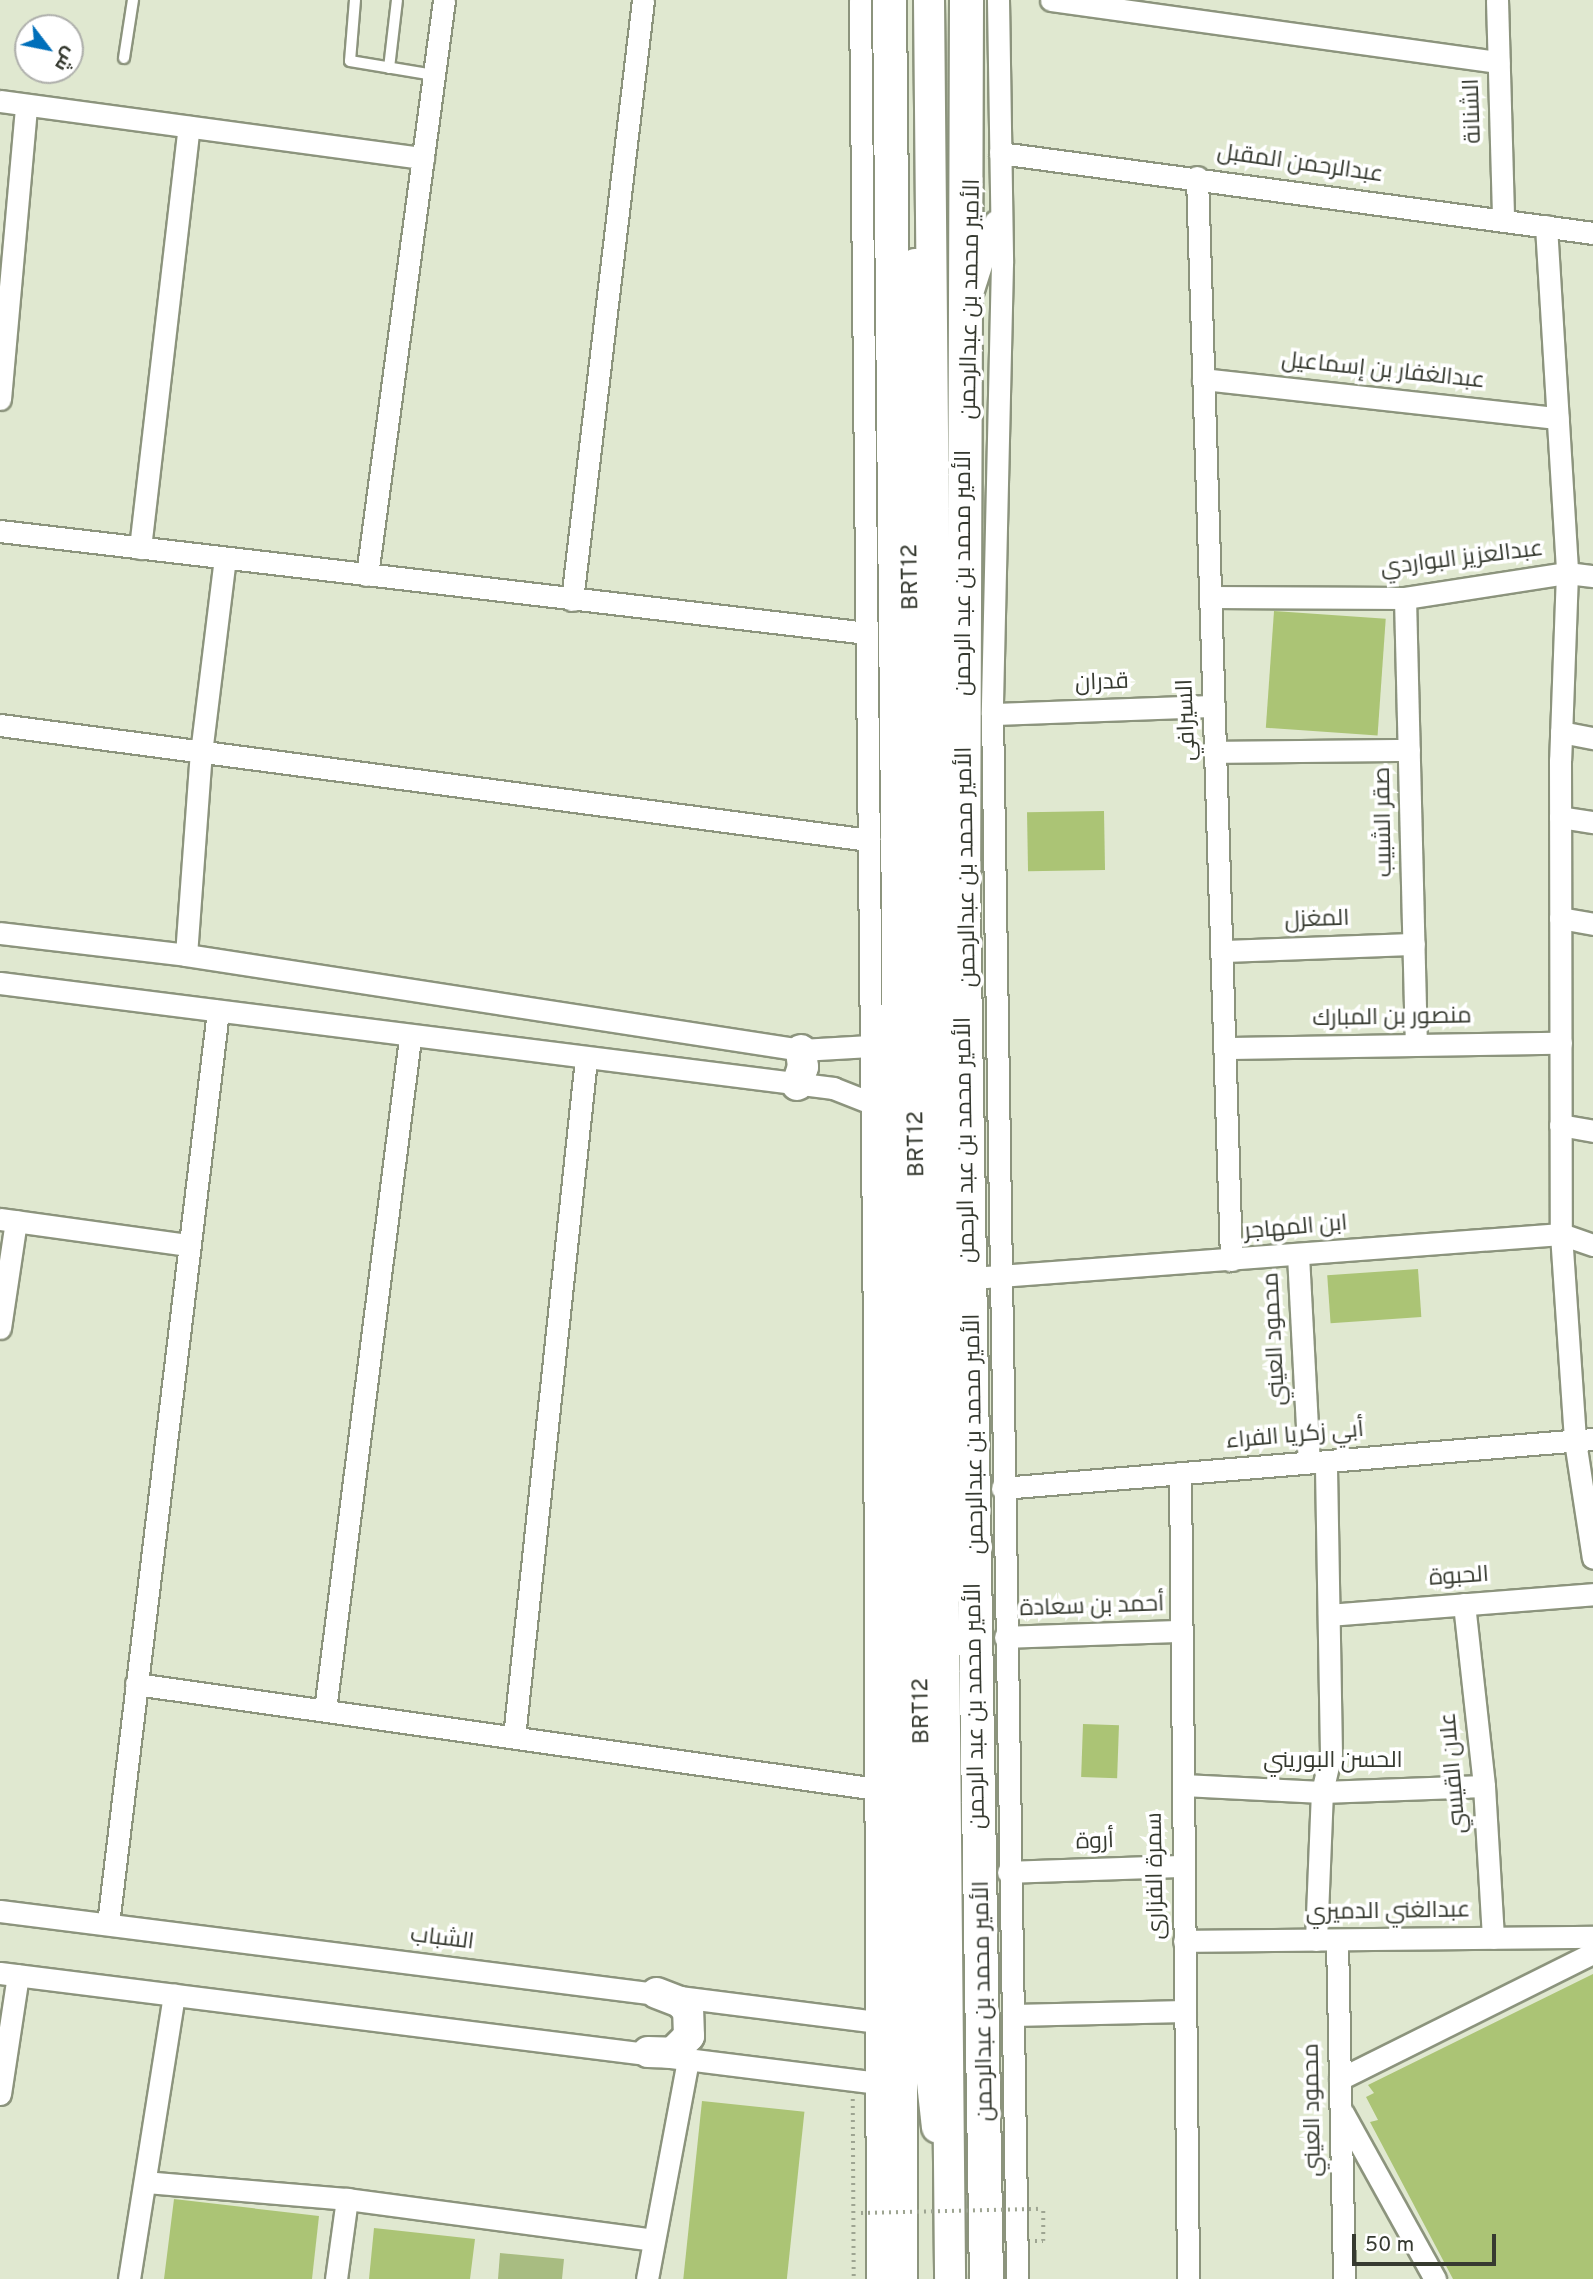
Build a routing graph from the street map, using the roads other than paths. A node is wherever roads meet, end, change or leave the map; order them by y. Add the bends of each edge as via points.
1 (133, 0) edge
2 (355, 0) edge
3 (397, 0) edge
4 (444, 0) edge
5 (643, 0) edge
6 (860, 0) edge
7 (889, 0) edge
8 (929, 0) edge
9 (966, 0) edge
10 (998, 0) edge
11 (1051, 0) edge
12 (1497, 0) edge
13 (124, 58) dead end
14 (862, 58) junction
15 (1499, 62) junction
16 (388, 68) junction
17 (434, 75) junction
18 (0, 102) edge
19 (26, 105) junction
20 (890, 115) junction
21 (189, 127) junction
22 (1000, 153) junction
23 (423, 158) junction
24 (1197, 177) junction
25 (1001, 191) junction
26 (1503, 220) junction
27 (1546, 226) junction
28 (1593, 233) edge
29 (5, 285) edge
30 (967, 308) junction
31 (1203, 379) junction
32 (0, 399) edge
33 (1558, 418) junction
34 (0, 531) edge
35 (140, 548) junction
36 (225, 558) junction
37 (1567, 573) junction
38 (1593, 574) edge
39 (367, 575) junction
40 (1210, 597) junction
41 (1405, 598) junction
42 (572, 600) junction
43 (867, 633) junction
44 (1214, 706) junction
45 (992, 714) junction
46 (0, 724) edge
47 (1561, 732) junction
48 (1593, 738) edge
49 (1409, 750) junction
50 (201, 752) junction
51 (1215, 752) junction
52 (1560, 817) junction
53 (1593, 822) edge
54 (869, 840) junction
55 (1560, 918) junction
56 (1593, 924) edge
57 (0, 933) edge
58 (1413, 944) junction
59 (1222, 951) junction
60 (186, 955) junction
61 (0, 983) edge
62 (218, 1011) junction
63 (410, 1038) junction
64 (1561, 1043) junction
65 (870, 1045) junction
66 (1416, 1045) junction
67 (1224, 1048) junction
68 (802, 1050) junction
69 (586, 1059) junction
70 (797, 1085) junction
71 (871, 1103) junction
72 (1560, 1125) junction
73 (1593, 1130) edge
74 (8, 1220) edge
75 (1561, 1234) junction
76 (187, 1245) junction
77 (1593, 1245) edge
78 (1298, 1255) junction
79 (1231, 1260) junction
80 (985, 1277) junction
81 (0, 1328) edge
82 (885, 1338) junction
83 (1584, 1440) edge
84 (1318, 1462) junction
85 (1180, 1473) junction
86 (1002, 1488) junction
87 (1593, 1558) edge
88 (1593, 1594) edge
89 (1464, 1604) junction
90 (901, 1606) junction
91 (1329, 1615) junction
92 (1181, 1631) junction
93 (1005, 1637) junction
94 (876, 1680) junction
95 (136, 1684) junction
96 (325, 1710) junction
97 (514, 1737) junction
98 (1183, 1785) junction
99 (1484, 1786) junction
100 (877, 1789) junction
101 (1322, 1792) junction
102 (1184, 1866) junction
103 (1008, 1872) junction
104 (0, 1911) edge
105 (108, 1924) junction
106 (1593, 1937) edge
107 (1493, 1938) junction
108 (1326, 1940) junction
109 (1184, 1941) junction
110 (1593, 1953) edge
111 (9, 1974) edge
112 (657, 1993) junction
113 (174, 1995) junction
114 (1185, 2011) junction
115 (1013, 2015) junction
116 (878, 2022) junction
117 (648, 2052) junction
118 (688, 2059) junction
119 (1340, 2079) junction
120 (878, 2083) junction
121 (0, 2094) edge
122 (1340, 2108) junction
123 (145, 2182) junction
124 (347, 2199) junction
125 (653, 2240) junction
126 (129, 2279) edge
127 (336, 2279) edge
128 (647, 2279) edge
129 (877, 2279) edge
130 (900, 2279) edge
131 (950, 2279) edge
132 (986, 2279) edge
133 (1017, 2279) edge
134 (1188, 2279) edge
135 (1345, 2279) edge
136 (1435, 2279) edge

1 - 13 lane
2 - 16 lane via 347,57 355,63
3 - 16 lane
4 - 17 street
5 - 42 street
6 - 14 street
7 - 20 main road
8 - 131 main road, BRT12
9 - 30 main road, الأمير محمد بن عبد الرحمن
10 - 22 street, الأمير محمد بن عبدالرحمن
11 - 15 street
12 - 15 street, الشنانة
14 - 20 street
14 - 43 street
15 - 26 street, الشنانة
16 - 17 lane
17 - 23 street
18 - 19 street
19 - 21 street
19 - 29 street
20 - 82 main road via 898,917
21 - 23 street
21 - 35 street
22 - 24 street, عبدالرحمن المقبل
22 - 25 street, الأمير محمد بن عبدالرحمن
23 - 39 street
24 - 26 street, عبدالرحمن المقبل
24 - 31 street, السيرافي
25 - 30 street
25 - 45 street, الأمير محمد بن عبدالرحمن
26 - 27 street, عبدالرحمن المقبل
27 - 28 street, عبدالرحمن المقبل
27 - 33 street
29 - 32 street
30 - 80 main road, الأمير محمد بن عبد الرحمن via 963,908
31 - 33 street, عبدالغفار بن إسماعيل
31 - 40 street, السيرافي
33 - 37 street
34 - 35 street
35 - 36 street
36 - 39 street
36 - 50 street
37 - 38 street, عبدالعزيز البواردي
37 - 41 street, عبدالعزيز البواردي
37 - 47 street
39 - 42 street
40 - 41 street, عبدالعزيز البواردي
40 - 44 street, السيرافي
41 - 49 street, صقر الشبيب
42 - 43 street
43 - 54 street
44 - 45 street, قدران
44 - 51 street, السيرافي
45 - 80 street, الأمير محمد بن عبدالرحمن
46 - 50 street
47 - 48 street
47 - 52 street
49 - 51 street
49 - 58 street, صقر الشبيب
50 - 54 street
50 - 60 street
51 - 59 street, السيرافي
52 - 53 street
52 - 55 street
54 - 65 street
55 - 56 street
55 - 64 street
57 - 60 street
58 - 59 street, المغزل
58 - 66 street, صقر الشبيب
59 - 67 street, السيرافي
60 - 68 street
61 - 62 street
62 - 63 street
62 - 76 street
63 - 69 street
63 - 96 street
64 - 66 street, منصور بن المبارك
64 - 72 street
65 - 68 street
65 - 71 street
66 - 67 street, منصور بن المبارك
67 - 79 street, السيرافي
68 - 70 main road
69 - 70 street
69 - 97 street
70 - 71 street via 851,1092
71 - 82 street
72 - 73 street
72 - 75 street
74 - 76 street
74 - 81 street
75 - 77 street, ابن المهاجر
75 - 78 street, ابن المهاجر
75 - 83 street
76 - 95 street
78 - 79 street, ابن المهاجر
78 - 84 street, محمود العيني
79 - 80 street, ابن المهاجر
80 - 86 street, الأمير محمد بن عبدالرحمن
80 - 132 main road, الأمير محمد بن عبد الرحمن
82 - 90 main road
82 - 94 street
83 - 84 street, أبي زكريا الفراء
83 - 87 street
84 - 85 street, أبي زكريا الفراء
84 - 91 street, محمود العيني
85 - 86 street, أبي زكريا الفراء
85 - 92 street, سمرة الفزارى
86 - 93 street, الأمير محمد بن عبدالرحمن
88 - 89 street, الحبوة
89 - 91 street, الحبوة
89 - 99 street, علان القيسي
90 - 94 main road
90 - 130 main road
91 - 101 street, محمود العيني via 1331,1754
92 - 93 street, أحمد بن سعادة
92 - 98 street, سمرة الفزارى
93 - 103 street, الأمير محمد بن عبدالرحمن
94 - 100 street
95 - 96 street
95 - 105 street
96 - 97 street
97 - 100 street
98 - 101 street, الحسن البوريني
98 - 102 street, سمرة الفزارى
99 - 101 street, الحسن البوريني
99 - 107 street, علان القيسي
100 - 116 street
101 - 108 street, محمود العيني
102 - 103 street, أروة
102 - 109 street, سمرة الفزارى
103 - 115 street, الأمير محمد بن عبدالرحمن
104 - 105 street, الشباب
105 - 112 street, الشباب
106 - 107 street, عبدالغني الدميري
107 - 108 street, عبدالغني الدميري
108 - 109 street, عبدالغني الدميري
108 - 119 street, محمود العيني
109 - 114 street, سمرة الفزارى
110 - 119 street
111 - 113 street
111 - 121 street
112 - 116 street, الشباب
112 - 117 main road via 680,2002 688,2011 689,2036 672,2053
113 - 117 street
113 - 123 street
114 - 115 street
114 - 134 street, سمرة الفزارى
115 - 133 street, الأمير محمد بن عبدالرحمن
116 - 120 street
117 - 118 street
118 - 120 street
118 - 125 street
119 - 122 street, محمود العيني
120 - 129 street
122 - 135 street, محمود العيني
122 - 136 street
123 - 124 street
123 - 126 street
124 - 125 street
124 - 127 street
125 - 128 street

